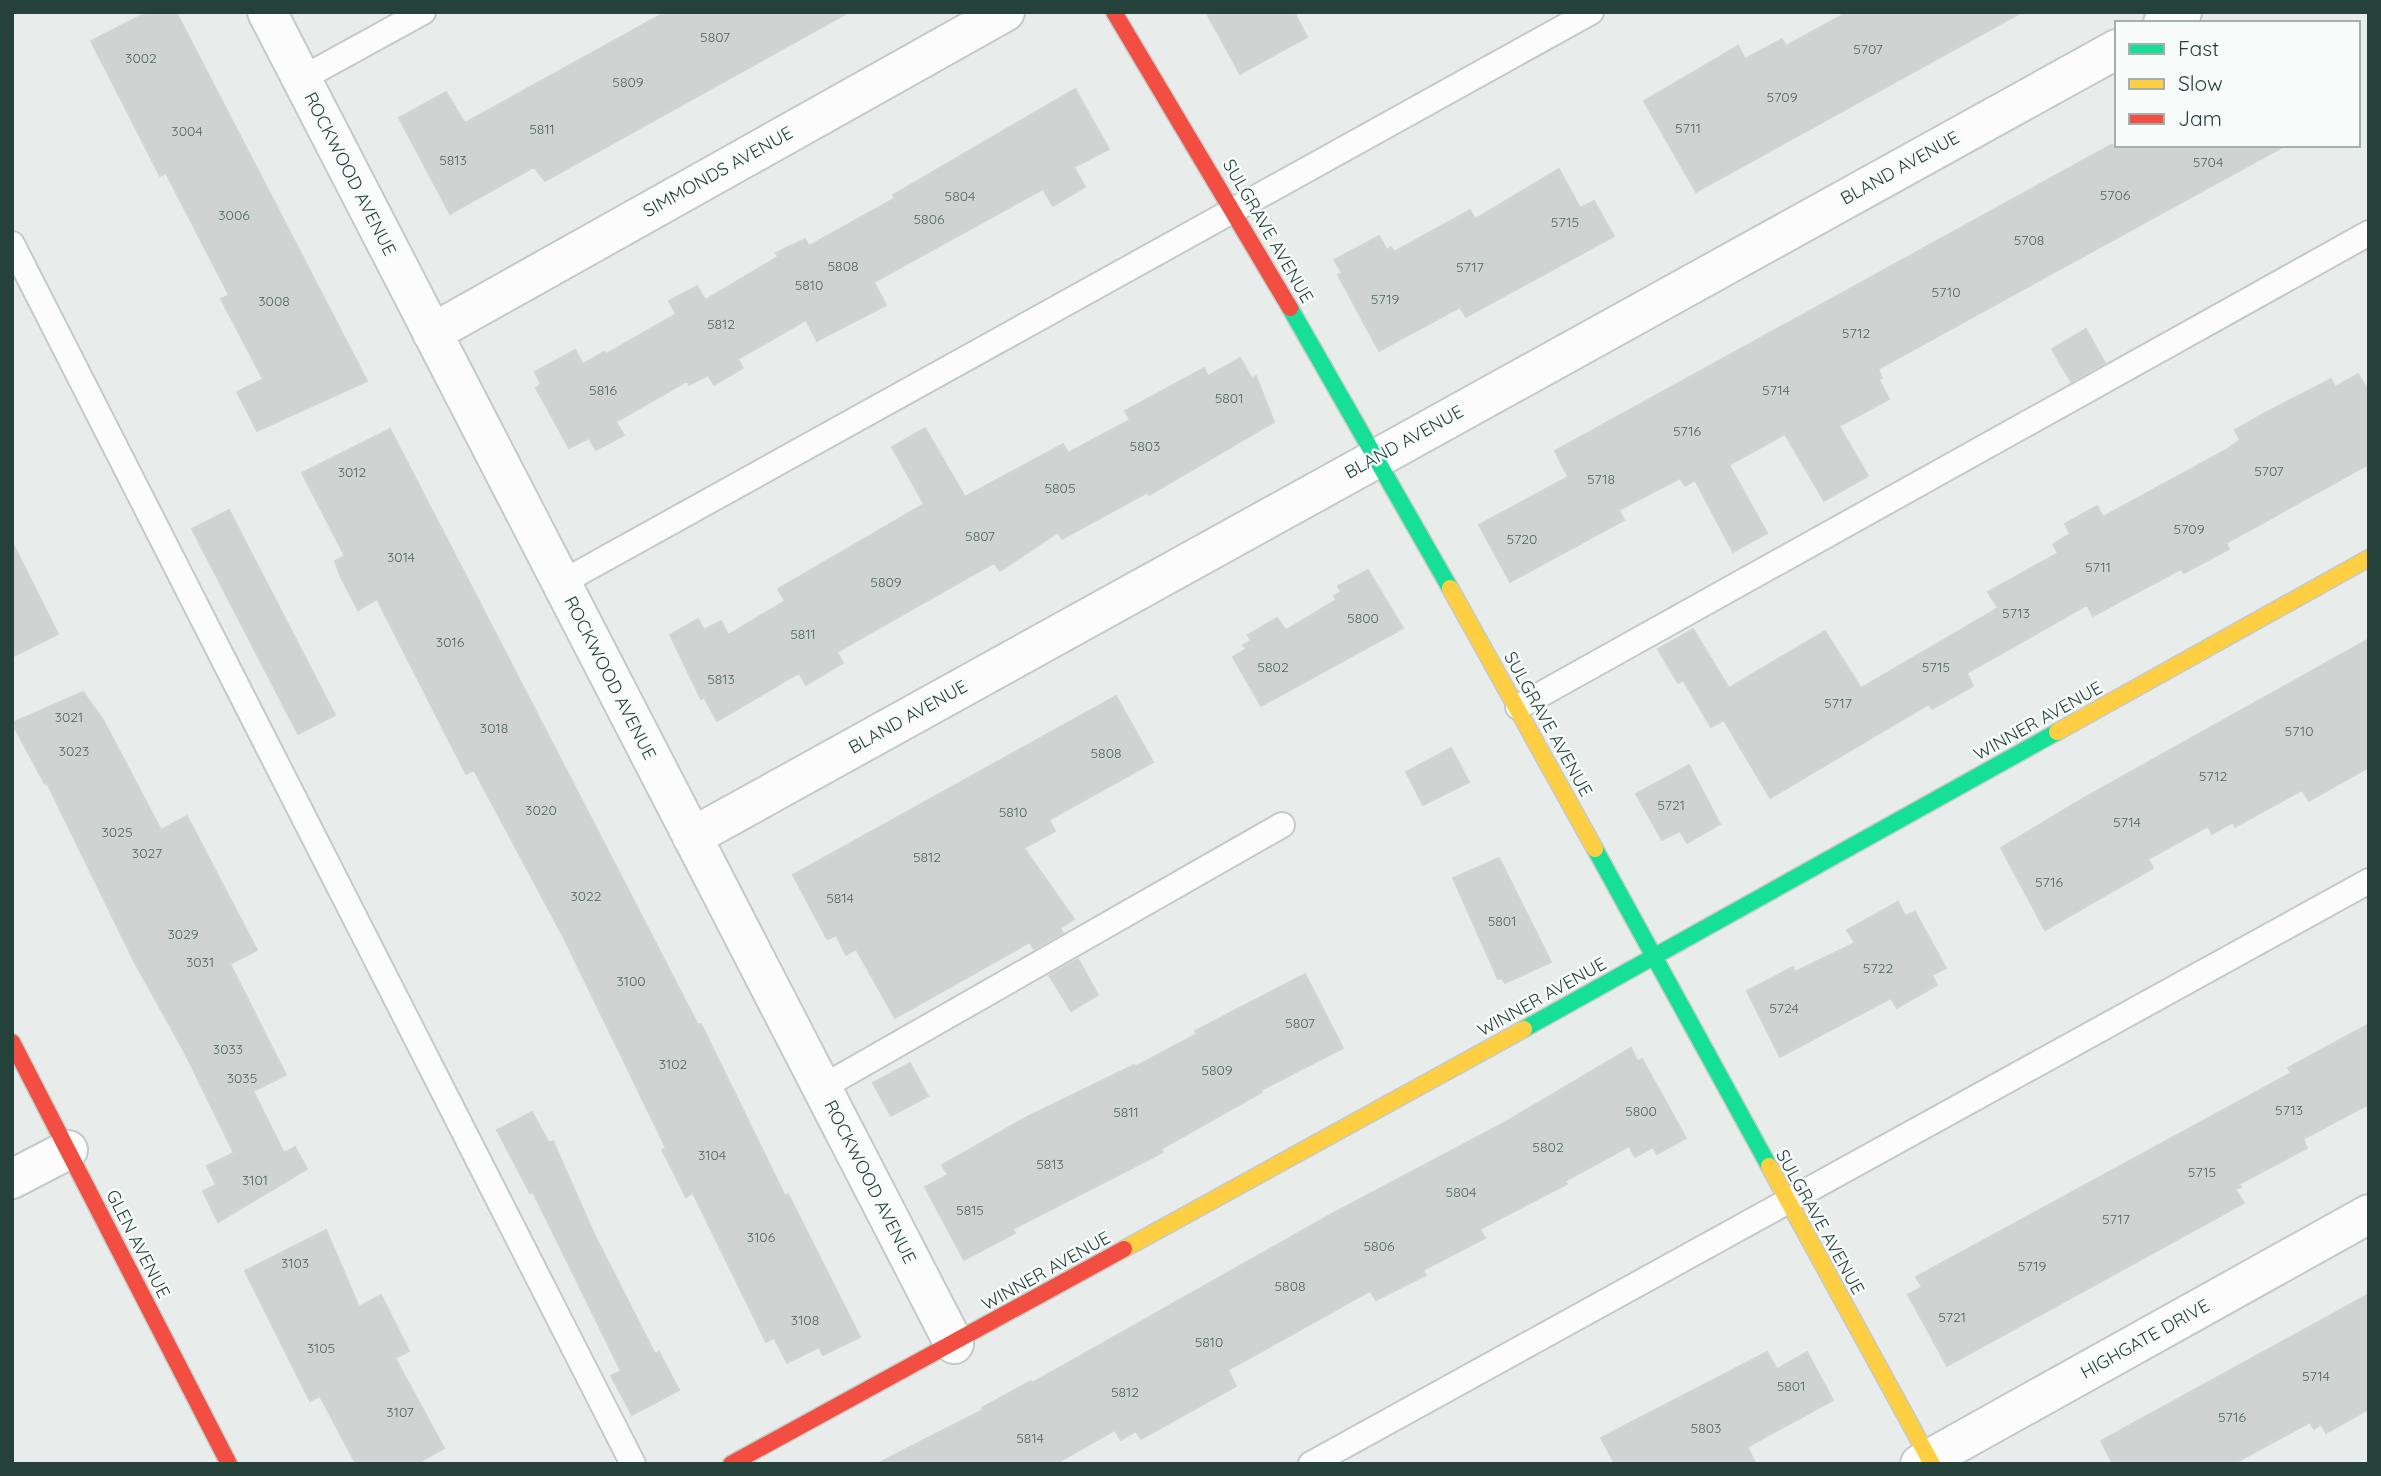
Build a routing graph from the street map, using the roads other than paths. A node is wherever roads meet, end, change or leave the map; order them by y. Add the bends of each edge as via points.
1 (267, 12) edge
2 (423, 12) edge
3 (1005, 12) edge
4 (1114, 12) edge
5 (1591, 12) edge
6 (2182, 12) edge
7 (2166, 21) edge
8 (2115, 49) edge
9 (302, 79) junction
10 (1234, 210) junction
11 (2369, 233) edge
12 (12, 244) edge
13 (432, 332) junction
14 (1377, 457) junction
15 (2369, 558) edge
16 (561, 583) junction
17 (1518, 707) junction
18 (1282, 825) dead end
19 (692, 837) junction
20 (2369, 881) edge
21 (1653, 958) junction
22 (12, 1042) edge
23 (821, 1088) junction
24 (68, 1150) junction
25 (12, 1179) edge
26 (1786, 1200) junction
27 (2369, 1214) edge
28 (954, 1344) junction
29 (1927, 1462) edge
30 (229, 1464) edge
31 (633, 1464) edge
32 (731, 1464) edge
33 (1311, 1464) edge

1 - 9 street, ROCKWOOD AVENUE
2 - 9 lane
3 - 13 street, SIMMONDS AVENUE
4 - 10 street, SULGRAVE AVENUE
5 - 10 lane
6 - 7 street
8 - 14 street, BLAND AVENUE
9 - 13 street, ROCKWOOD AVENUE
10 - 14 street, SULGRAVE AVENUE
10 - 16 lane
11 - 17 lane
12 - 31 lane
13 - 16 street, ROCKWOOD AVENUE
14 - 17 street, SULGRAVE AVENUE
14 - 19 street, BLAND AVENUE
15 - 21 street, WINNER AVENUE
16 - 19 street, ROCKWOOD AVENUE
17 - 21 street, SULGRAVE AVENUE
18 - 23 lane
19 - 23 street, ROCKWOOD AVENUE
20 - 26 lane
21 - 26 street, SULGRAVE AVENUE
21 - 28 street, WINNER AVENUE
22 - 24 street, GLEN AVENUE
23 - 28 street, ROCKWOOD AVENUE
24 - 25 street
24 - 30 street, GLEN AVENUE
26 - 29 street, SULGRAVE AVENUE
26 - 33 lane
27 - 29 street, HIGHGATE DRIVE
28 - 32 street, WINNER AVENUE

